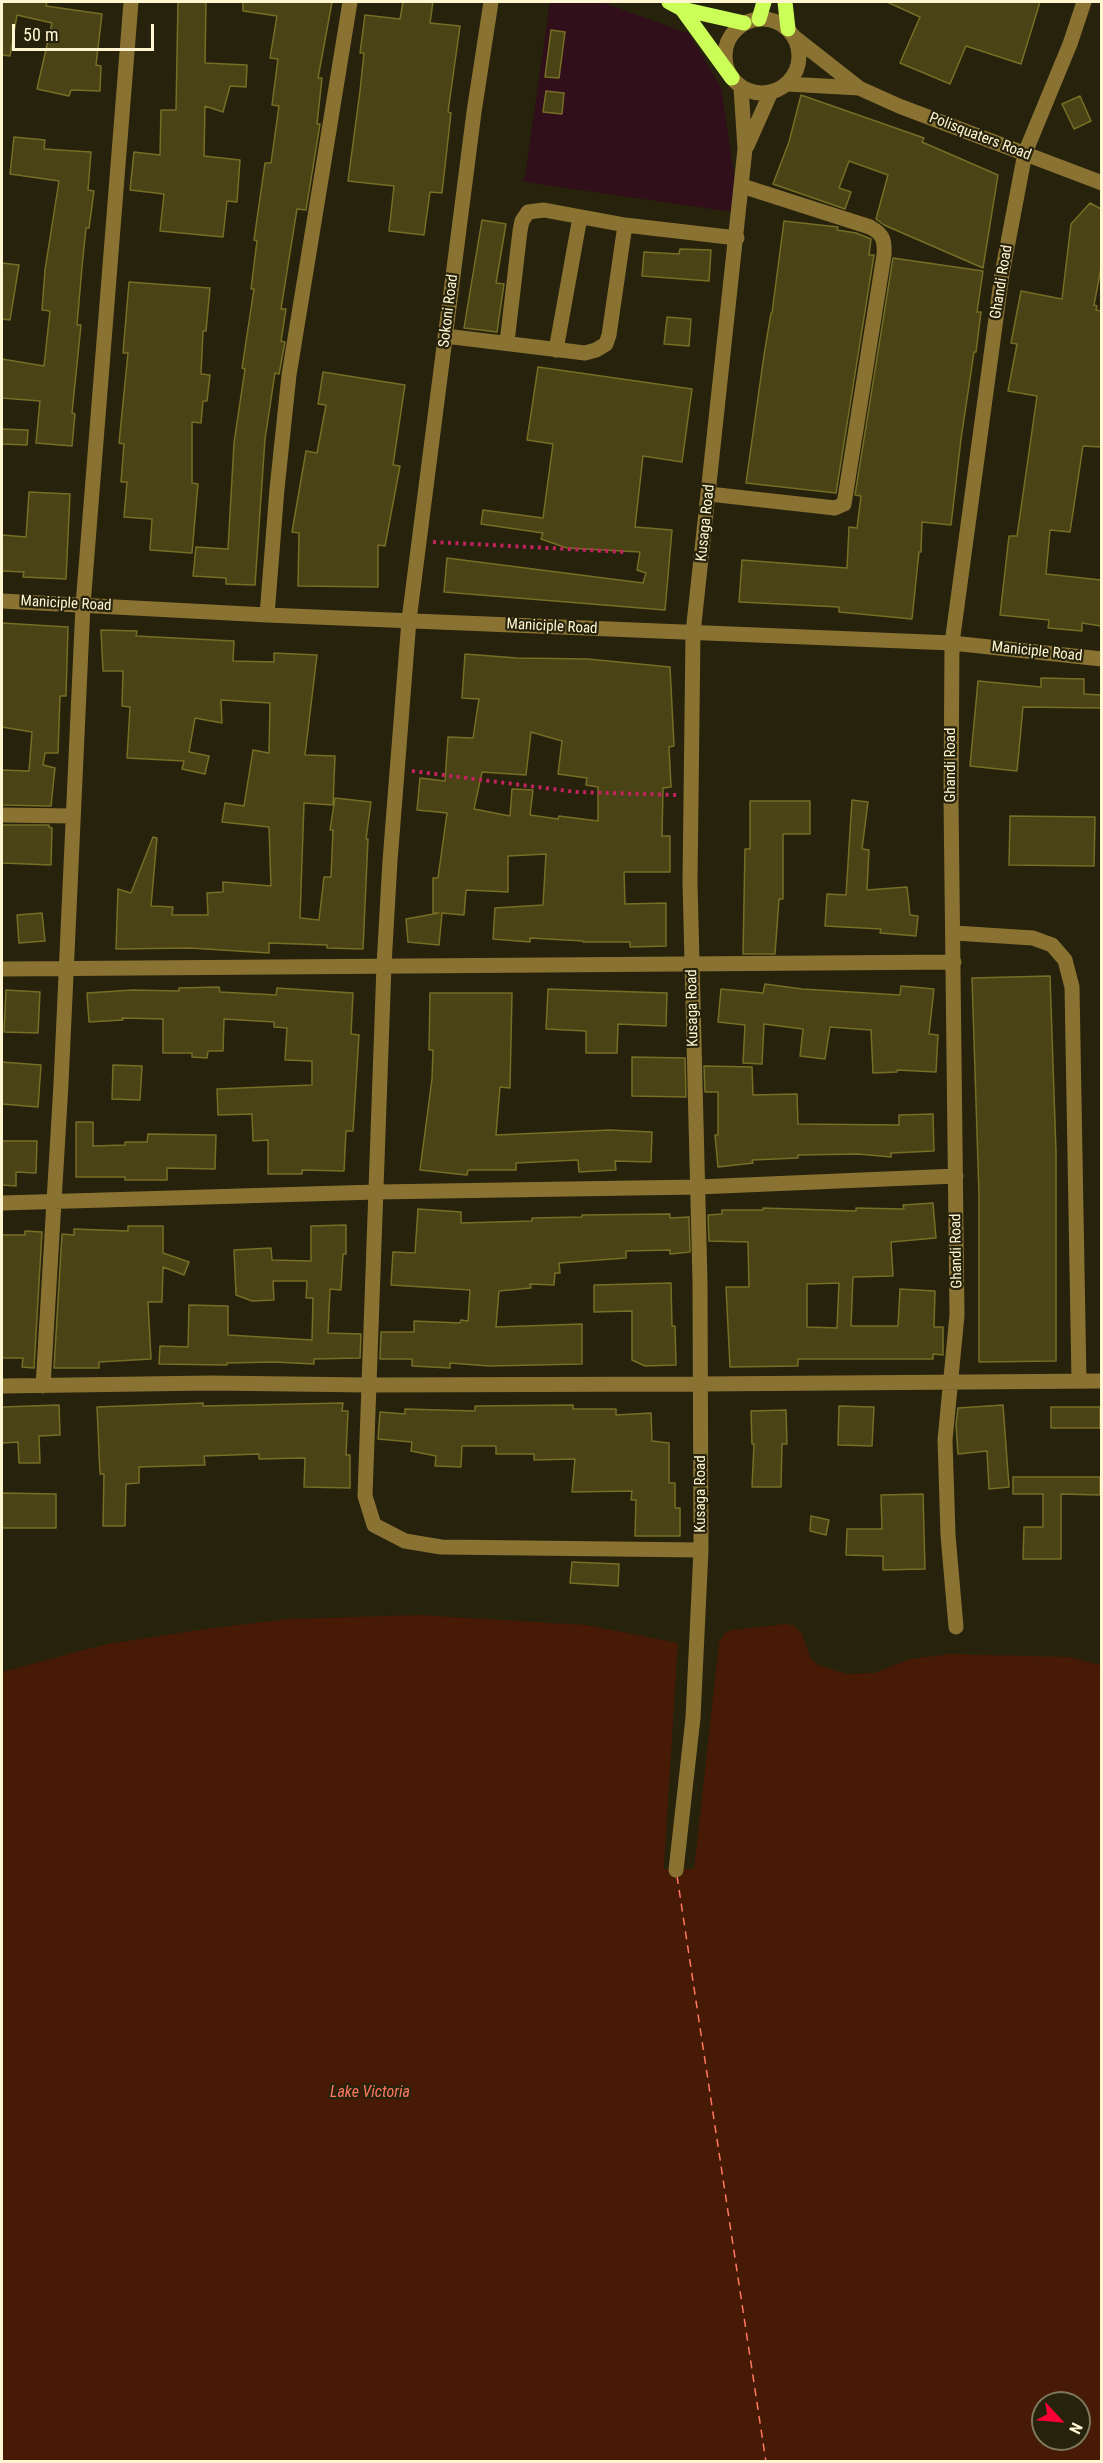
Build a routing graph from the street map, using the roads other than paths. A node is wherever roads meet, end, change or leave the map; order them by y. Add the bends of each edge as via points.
1 (131, 2) edge
2 (350, 2) edge
3 (491, 2) edge
4 (764, 2) edge
5 (785, 2) edge
6 (1084, 2) edge
7 (676, 5) edge
8 (752, 21) junction
9 (791, 33) junction
10 (737, 83) junction
11 (787, 84) junction
12 (859, 88) junction
13 (771, 92) junction
14 (745, 149) junction
15 (1025, 153) junction
16 (1101, 183) edge
17 (742, 186) junction
18 (580, 217) junction
19 (626, 225) junction
20 (737, 238) junction
21 (445, 336) junction
22 (507, 342) junction
23 (556, 350) junction
24 (709, 494) junction
25 (2, 601) edge
26 (83, 605) junction
27 (267, 615) junction
28 (409, 620) junction
29 (693, 633) junction
30 (952, 643) junction
31 (1101, 659) edge
32 (2, 815) edge
33 (72, 816) junction
34 (954, 933) junction
35 (954, 962) junction
36 (384, 964) junction
37 (692, 965) junction
38 (2, 969) edge
39 (66, 969) junction
40 (956, 1176) junction
41 (698, 1187) junction
42 (376, 1192) junction
43 (52, 1201) junction
44 (2, 1203) edge
45 (952, 1381) junction
46 (1079, 1381) junction
47 (1101, 1381) edge
48 (701, 1384) junction
49 (369, 1385) junction
50 (2, 1386) edge
51 (43, 1386) junction
52 (701, 1550) junction
53 (956, 1627) dead end
54 (676, 1870) dead end

1 - 26 street
2 - 27 street via 289,375
3 - 21 street, Sokoni Road
4 - 8 main road
5 - 9 main road
6 - 15 street, Ghandi Road
7 - 8 main road
7 - 10 main road
8 - 9 street via 779,23
8 - 10 street via 735,31 725,54 726,67
9 - 11 street via 798,46 798,67
9 - 12 street
10 - 13 street via 756,93
10 - 14 street
11 - 12 street
11 - 13 street
12 - 15 street, Polisquaters Road
13 - 14 street
14 - 17 street, Kusaga Road
15 - 16 street, Polisquaters Road
15 - 30 street, Ghandi Road via 1002,274
17 - 20 street, Kusaga Road
17 - 24 street via 870,227 881,233 884,255 844,504 835,508
18 - 19 street
18 - 22 street via 536,209 522,221
18 - 23 street
19 - 20 street
19 - 23 street via 606,344 585,353
20 - 24 street, Kusaga Road
21 - 22 street
21 - 28 street, Sokoni Road
22 - 23 street
24 - 29 street, Kusaga Road
25 - 26 street, Maniciple Road
26 - 27 street, Maniciple Road
26 - 33 street
27 - 28 street, Maniciple Road
28 - 29 street, Maniciple Road
28 - 36 street, Sokoni Road
29 - 30 street, Maniciple Road
29 - 37 street, Kusaga Road
30 - 31 street, Maniciple Road
30 - 34 street, Ghandi Road
32 - 33 street
33 - 39 street
34 - 35 street, Ghandi Road
34 - 46 street via 1033,938 1052,945 1065,960 1072,987
35 - 37 street
35 - 40 street, Ghandi Road
36 - 37 street
36 - 39 street
36 - 42 street, Sokoni Road
37 - 41 street, Kusaga Road
38 - 39 street
39 - 43 street
40 - 41 street
40 - 45 street, Ghandi Road via 957,1315
41 - 42 street
41 - 48 street, Kusaga Road
42 - 43 street
42 - 49 street, Sokoni Road
43 - 44 street
43 - 51 street
45 - 46 street
45 - 48 street
45 - 53 street, Ghandi Road via 945,1451
46 - 47 street
48 - 49 street
48 - 52 street, Kusaga Road
49 - 51 street
49 - 52 street, Sokoni Road via 365,1496 374,1525 405,1541 441,1547
50 - 51 street
52 - 54 street, Kusaga Road via 693,1718

